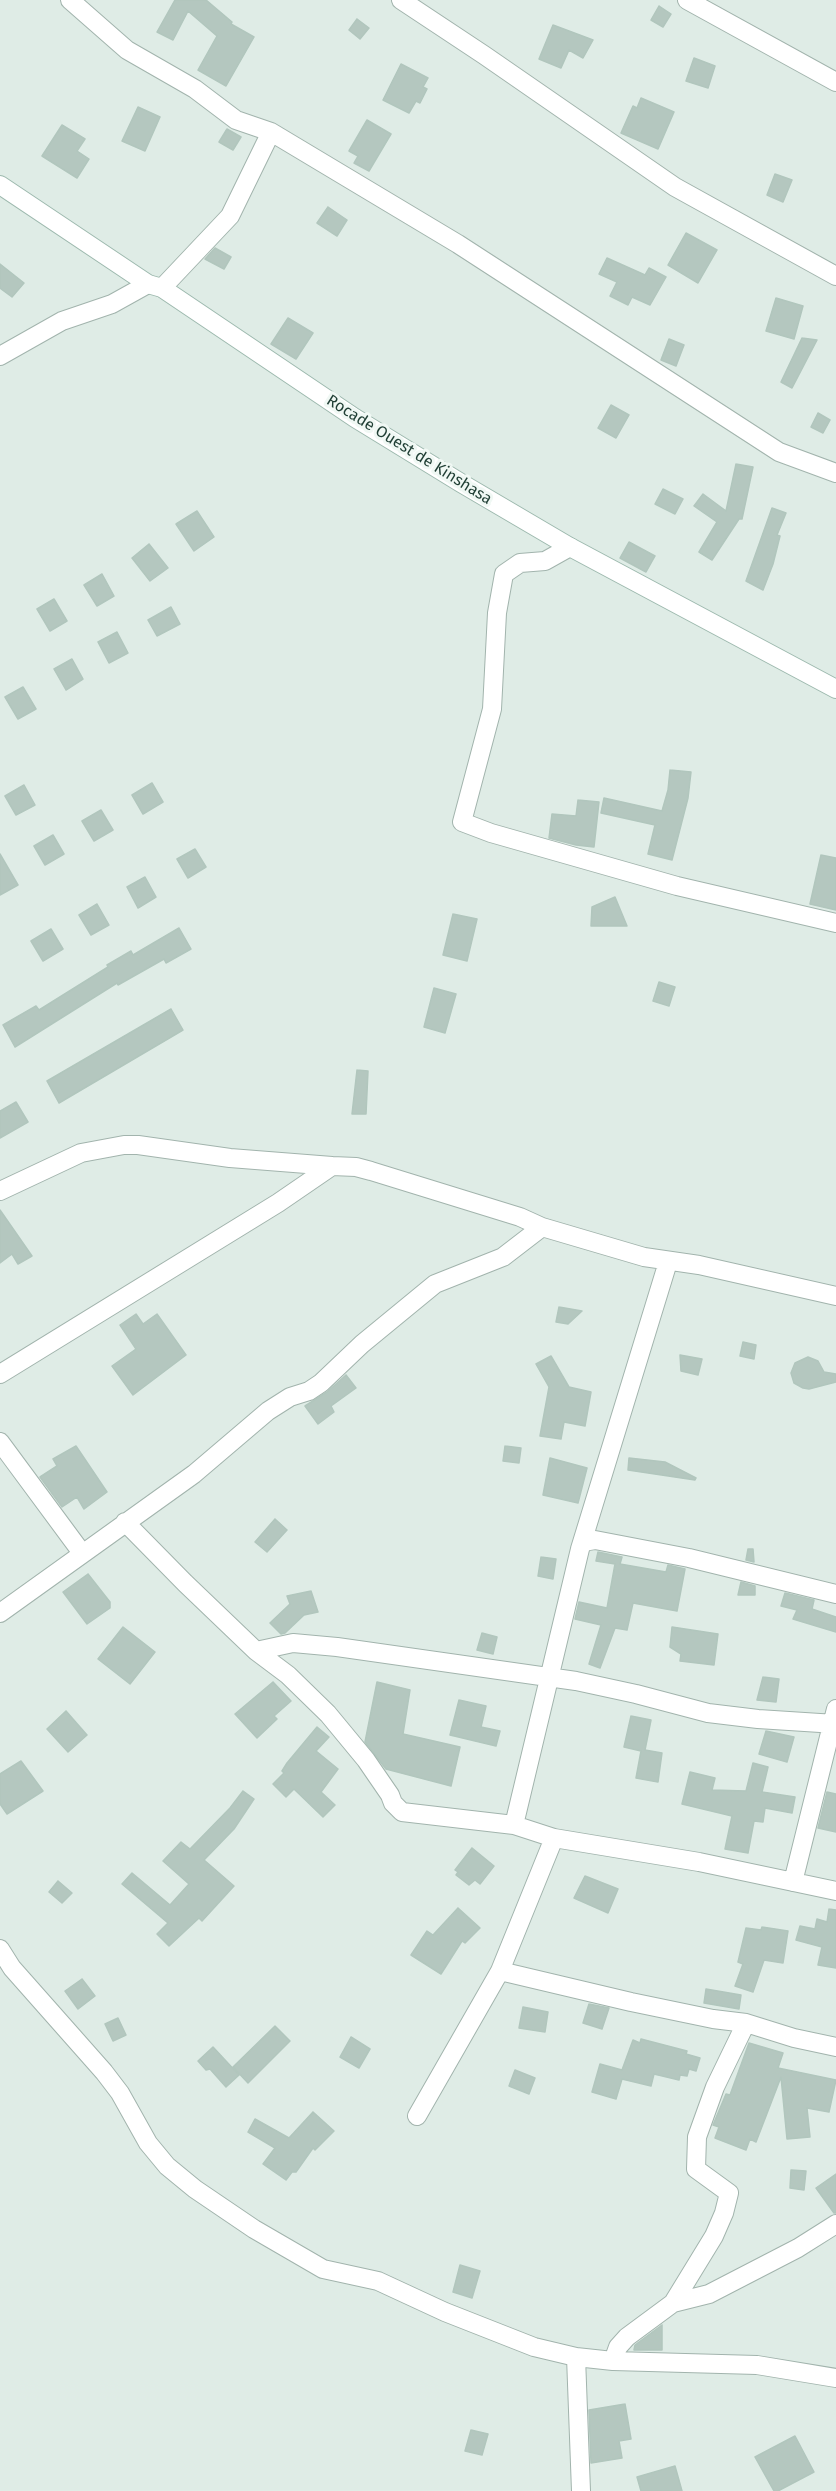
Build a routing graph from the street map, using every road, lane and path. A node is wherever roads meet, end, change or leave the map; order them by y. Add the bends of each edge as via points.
1 (70, 0) edge
2 (401, 0) edge
3 (687, 0) edge
4 (836, 82) edge
5 (271, 132) junction
6 (0, 185) edge
7 (836, 276) edge
8 (155, 286) junction
9 (0, 356) edge
10 (836, 473) edge
11 (570, 547) junction
12 (836, 689) edge
13 (836, 924) edge
14 (332, 1166) junction
15 (0, 1191) edge
16 (542, 1227) junction
17 (668, 1262) junction
18 (836, 1296) edge
19 (0, 1374) edge
20 (0, 1442) edge
21 (125, 1522) junction
22 (583, 1542) junction
23 (82, 1553) junction
24 (836, 1594) edge
25 (0, 1614) edge
26 (256, 1651) junction
27 (549, 1677) junction
28 (835, 1719) edge
29 (514, 1825) junction
30 (554, 1838) junction
31 (793, 1882) junction
32 (836, 1891) edge
33 (0, 1949) edge
34 (500, 1971) junction
35 (746, 2023) junction
36 (836, 2047) edge
37 (417, 2116) dead end
38 (836, 2224) edge
39 (673, 2303) junction
40 (576, 2357) junction
41 (613, 2361) junction
42 (836, 2378) edge
43 (580, 2491) edge

1 - 5 street via 127,50 195,89 236,120
2 - 7 street via 675,187
3 - 4 street
5 - 8 street via 230,216
5 - 10 street via 458,244 779,452
6 - 8 street, Rocade Ouest de Kinshasa
8 - 9 street via 62,321
8 - 11 street, Rocade Ouest de Kinshasa via 355,418
11 - 12 street, Rocade Ouest de Kinshasa
11 - 13 street via 545,561 519,563 504,574 497,613 492,709 462,822 676,886
14 - 15 street via 124,1145 81,1153
14 - 16 street via 371,1171
14 - 19 street
16 - 17 street
16 - 21 street via 503,1257 435,1284 321,1383 268,1411 194,1473
17 - 18 street via 699,1265
17 - 22 street
20 - 23 street
21 - 23 street
21 - 26 street
22 - 24 street via 595,1540 689,1558
22 - 27 street
23 - 25 street
26 - 27 street via 293,1643
26 - 29 street via 288,1675 328,1714 402,1812
27 - 28 street via 708,1713 758,1719
27 - 29 street
28 - 31 street
29 - 30 street
30 - 31 street
30 - 34 street
31 - 32 street
33 - 40 street via 12,1968 104,2072 148,2143 195,2190 323,2269 378,2281 534,2347
34 - 35 street via 631,2002
34 - 37 street
35 - 36 street
35 - 39 street via 715,2087 697,2137 696,2169 729,2193 724,2213
38 - 39 street via 709,2294
39 - 41 street via 627,2337
40 - 41 street
40 - 43 street
41 - 42 street via 757,2365

